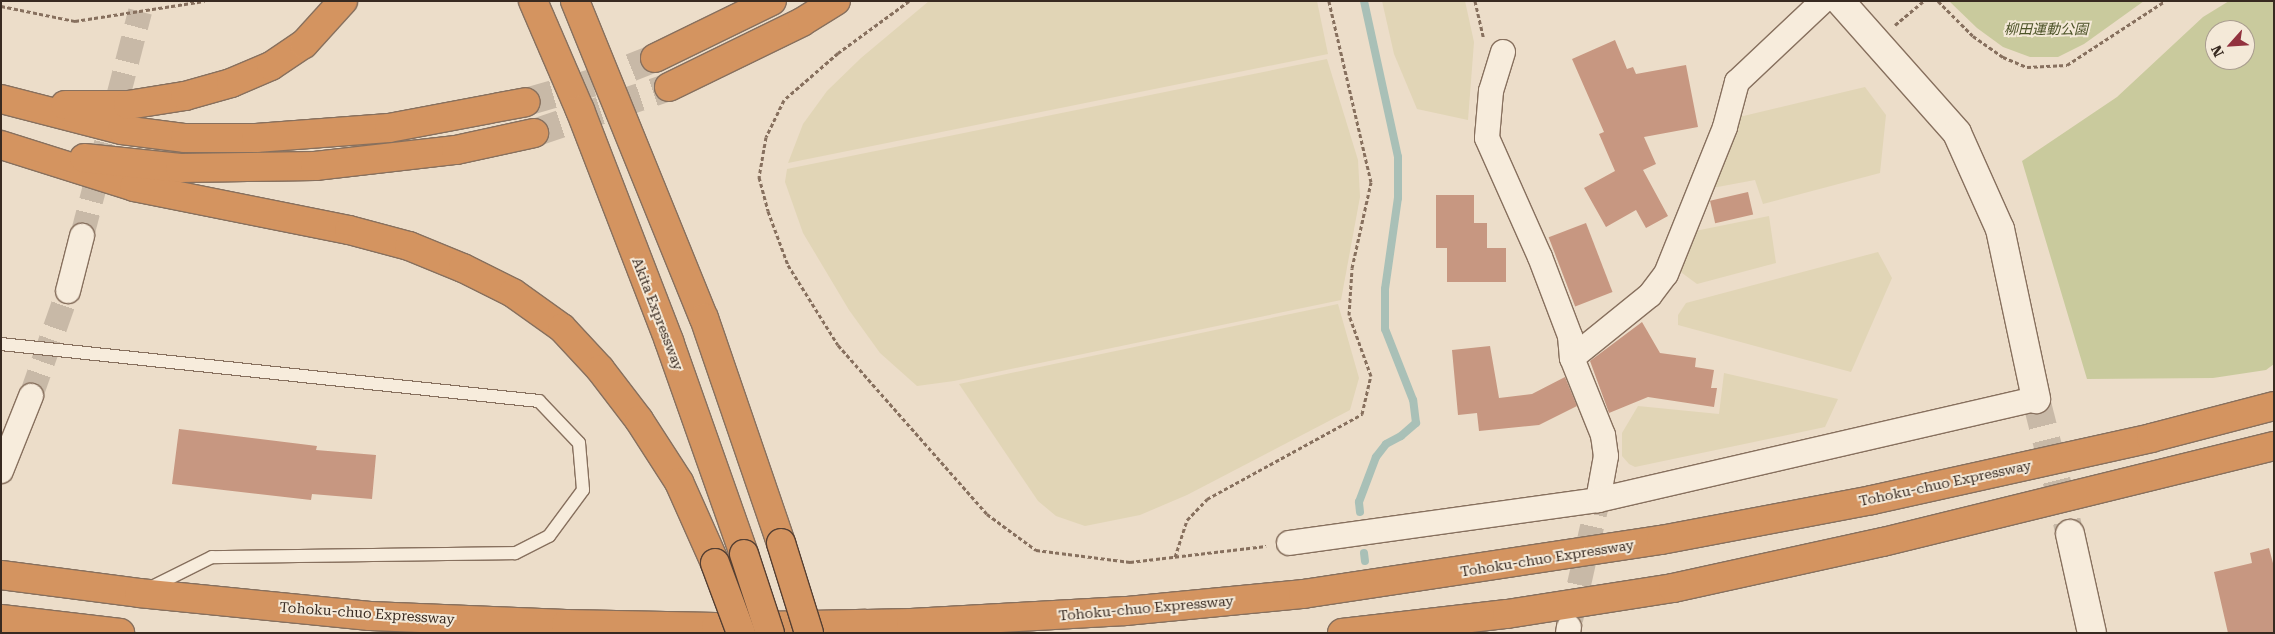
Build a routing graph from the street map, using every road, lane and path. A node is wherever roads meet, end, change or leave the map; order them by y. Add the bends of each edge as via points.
1 (204, 1) edge
2 (343, 1) edge
3 (533, 1) edge
4 (575, 1) edge
5 (593, 1) edge
6 (772, 1) edge
7 (836, 1) edge
8 (909, 1) edge
9 (1330, 1) edge
10 (1475, 1) edge
11 (1823, 1) edge
12 (1840, 1) edge
13 (1924, 1) edge
14 (1938, 1) edge
15 (2166, 1) edge
16 (1, 6) edge
17 (1876, 41) junction
18 (1502, 52) joint
19 (655, 58) tunnel mouth
20 (668, 87) tunnel mouth
21 (1, 99) edge
22 (526, 102) tunnel mouth
23 (534, 133) tunnel mouth
24 (1, 144) edge
25 (82, 236) tunnel mouth
26 (68, 290) tunnel mouth
27 (1, 344) edge
28 (1572, 358) junction
29 (31, 396) tunnel mouth
30 (2036, 399) joint
31 (2274, 406) edge
32 (2274, 446) edge
33 (1, 471) edge
34 (1598, 500) junction
35 (2070, 534) tunnel mouth
36 (780, 543) junction
37 (1288, 543) joint
38 (1175, 557) junction
39 (4, 576) edge
40 (139, 594) junction
41 (1, 619) edge
42 (120, 633) edge
43 (741, 633) edge
44 (770, 633) edge
45 (809, 633) edge
46 (1342, 633) edge
47 (2092, 633) edge

1 - 16 path via 75,21
2 - 21 highway via 304,44 271,66 231,83 185,96 128,105 77,107
3 - 44 highway, Akita Expressway, bridge via 580,110 662,323
4 - 36 highway via 704,318
5 - 36 highway via 691,253 735,378
6 - 19 highway
7 - 20 highway via 784,31
8 - 38 path via 838,53 784,100 766,137 759,177 788,265 838,345 987,514 1036,550 1130,562
9 - 38 path via 1371,182 1352,268 1349,315 1371,376 1362,414 1207,499 1187,520
10 - 18 path via 1483,39
11 - 28 street via 1737,82 1725,127 1666,274 1650,295
12 - 17 street
13 - 17 path
14 - 15 path via 1973,36 2003,57 2027,67 2067,65
17 - 30 street via 1957,133 1981,185 2000,229
18 - 28 street via 1491,92 1487,138 1570,336
21 - 22 highway via 122,130 203,138 256,138 389,128
23 - 24 highway via 456,150 384,160 243,168 112,163
24 - 43 highway, bridge via 134,187 349,230 409,246 513,293 562,328 600,369 633,413 679,482 715,563
25 - 26 street
27 - 40 lane via 540,401 579,443 583,490 549,536 515,553 212,557
28 - 34 street via 1604,435 1606,456
29 - 33 street
30 - 34 street
31 - 40 highway, Tohoku-chuo Expressway via 2151,438 1872,500 1661,540 1303,594 1126,611 901,623 716,627 585,625 370,616
32 - 46 highway via 1893,540 1673,588 1507,614
34 - 37 street
35 - 47 street
36 - 45 highway, bridge
37 - 38 path
39 - 40 highway, Tohoku-chuo Expressway
41 - 42 highway

